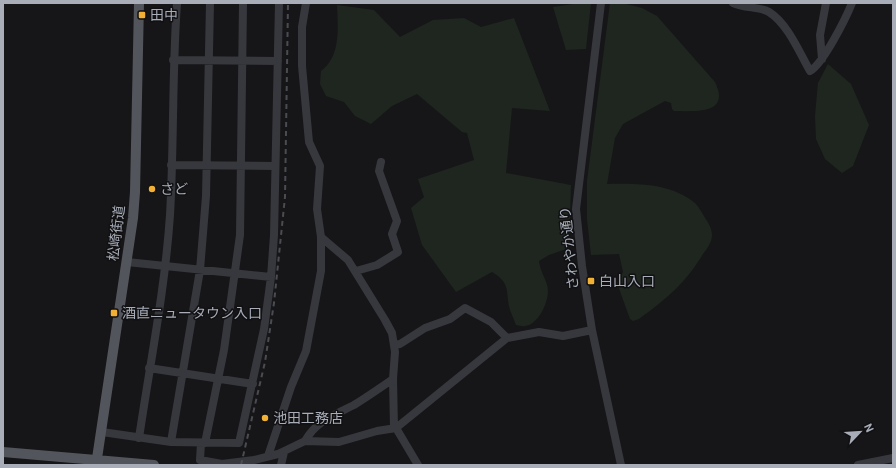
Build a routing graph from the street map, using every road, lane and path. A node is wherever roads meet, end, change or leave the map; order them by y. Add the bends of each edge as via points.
1 (138, 3) edge
2 (177, 3) edge
3 (210, 3) edge
4 (243, 3) edge
5 (279, 3) edge
6 (306, 3) edge
7 (601, 3) edge
8 (734, 3) edge
9 (826, 3) edge
10 (849, 4) edge
11 (822, 59) junction
12 (173, 60) junction
13 (208, 60) junction
14 (242, 61) junction
15 (278, 61) junction
16 (381, 162) dead end
17 (171, 165) junction
18 (207, 166) junction
19 (242, 166) junction
20 (276, 166) junction
21 (321, 238) junction
22 (127, 262) junction
23 (164, 266) junction
24 (200, 270) junction
25 (356, 271) junction
26 (235, 274) junction
27 (271, 277) junction
28 (592, 330) junction
29 (507, 338) junction
30 (394, 345) junction
31 (150, 368) junction
32 (184, 374) junction
33 (218, 379) junction
34 (393, 379) junction
35 (253, 384) junction
36 (395, 428) junction
37 (102, 432) junction
38 (139, 438) junction
39 (171, 442) junction
40 (305, 442) junction
41 (203, 443) junction
42 (3, 452) edge
43 (284, 452) junction
44 (268, 456) junction
45 (893, 458) edge
46 (97, 462) edge
47 (154, 465) edge
48 (281, 465) edge
49 (418, 465) edge
50 (621, 465) edge
51 (858, 465) edge

1 - 22 main road, 松崎街道 via 135,192
2 - 12 street
3 - 13 street
4 - 14 street
5 - 15 street
6 - 21 street via 302,27 302,66 309,142 320,166 318,209
7 - 28 street, さわやか通り via 576,209
8 - 11 street via 769,12 779,21 810,71 816,68
9 - 11 street via 820,35
10 - 11 street
12 - 13 street
12 - 17 street
13 - 14 street
13 - 18 street
14 - 15 street
14 - 19 street
15 - 20 street
16 - 25 street via 379,171 397,221 392,234 398,252 377,265
17 - 18 street
17 - 23 street via 170,216
18 - 19 street
18 - 24 street
19 - 20 street
19 - 26 street via 240,235
20 - 27 street
21 - 25 street via 342,253
21 - 44 street via 321,271 306,351
22 - 23 street
22 - 37 main road, 松崎街道
23 - 24 street
23 - 31 street
24 - 26 street
24 - 32 street
25 - 30 street via 392,333
26 - 27 street
26 - 33 street
27 - 35 street
28 - 29 street via 564,336 539,332
28 - 50 street, さわやか通り
29 - 30 street via 491,322 465,308 450,319 425,328 400,344
29 - 36 street
30 - 34 street
31 - 32 street
31 - 38 street
32 - 33 street
32 - 39 street
33 - 35 street
33 - 41 street
34 - 36 street
34 - 40 street via 355,404 323,420 314,427
35 - 41 street via 238,443
36 - 40 street via 339,442
36 - 49 street
37 - 38 street
37 - 46 main road, 松崎街道
38 - 39 street
39 - 41 street
40 - 43 street
41 - 44 street via 200,460 222,464
42 - 46 main road
43 - 44 street
43 - 48 street
45 - 51 street
46 - 47 main road

